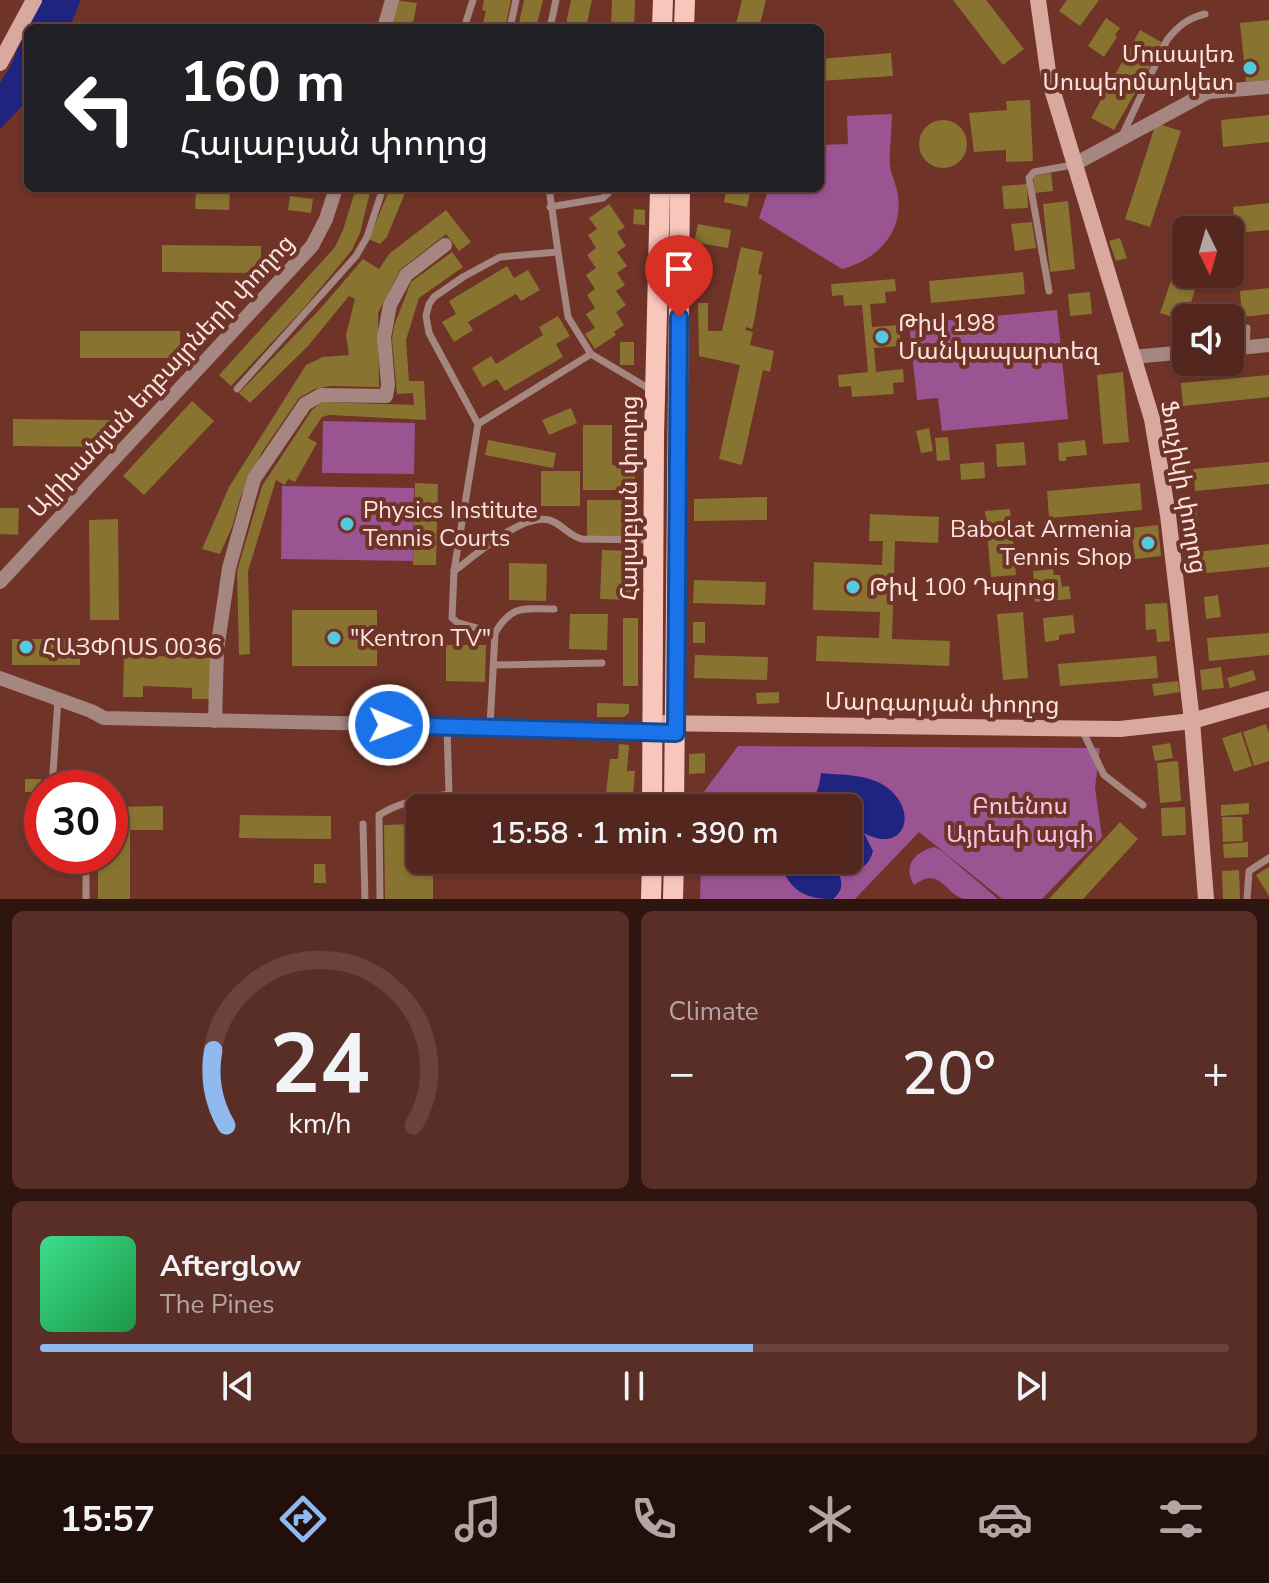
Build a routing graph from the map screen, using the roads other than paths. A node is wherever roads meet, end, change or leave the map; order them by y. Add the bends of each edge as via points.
1 (34, 0) edge
2 (392, 0) edge
3 (473, 0) edge
4 (516, 0) edge
5 (556, 0) edge
6 (663, 0) edge
7 (685, 0) edge
8 (1038, 0) edge
9 (1205, 14) dead end
10 (385, 24) edge
11 (465, 24) edge
12 (511, 24) edge
13 (551, 24) edge
14 (662, 24) edge
15 (684, 24) edge
16 (0, 63) edge
17 (1269, 87) edge
18 (1120, 140) junction
19 (1073, 165) junction
20 (335, 192) edge
21 (382, 192) edge
22 (549, 192) edge
23 (609, 192) edge
24 (660, 192) edge
25 (680, 192) edge
26 (550, 207) junction
27 (445, 245) dead end
28 (558, 252) junction
29 (1049, 291) dead end
30 (1247, 328) dead end
31 (1269, 345) edge
32 (1246, 347) joint
33 (1172, 353) edge
34 (591, 354) junction
35 (1133, 357) junction
36 (237, 389) dead end
37 (655, 392) junction
38 (478, 424) junction
39 (654, 540) junction
40 (454, 571) junction
41 (0, 582) edge
42 (554, 609) dead end
43 (495, 633) junction
44 (602, 663) dead end
45 (494, 665) junction
46 (0, 678) edge
47 (58, 699) junction
48 (1269, 700) edge
49 (215, 721) junction
50 (1192, 722) junction
51 (447, 726) junction
52 (490, 727) junction
53 (653, 728) junction
54 (676, 728) junction
55 (1084, 734) junction
56 (53, 770) edge
57 (652, 794) edge
58 (674, 794) edge
59 (1143, 805) dead end
60 (363, 824) dead end
61 (1269, 858) edge
62 (86, 874) edge
63 (652, 874) edge
64 (674, 874) edge
65 (86, 899) edge
66 (365, 899) edge
67 (380, 899) edge
68 (651, 899) edge
69 (673, 899) edge
70 (1206, 899) edge
71 (1247, 899) edge

1 - 16 main road
2 - 10 street
3 - 11 lane
4 - 12 lane
5 - 13 lane
6 - 14 main road
7 - 15 main road
8 - 19 main road, Ֆուչիկի փողոց via 1049,79
9 - 18 lane via 1177,27 1167,40
17 - 18 street via 1208,92
18 - 19 street
19 - 29 lane via 1034,172 1029,178
19 - 35 main road, Ֆուչիկի փողոց
20 - 41 street, Ալիխանյան եղբայրների փողոց via 312,246
21 - 36 lane via 356,256
22 - 26 lane
23 - 26 lane via 603,198
24 - 37 main road, Հալաբյան փողոց
25 - 54 main road, Հալաբյան փողոց
26 - 28 lane
27 - 49 street via 406,275 390,305 384,337 386,396 321,395 305,404 254,479 229,568 217,650
28 - 34 lane via 568,317
28 - 38 lane via 500,257 429,304 429,333
30 - 32 lane
31 - 32 street
33 - 35 street
34 - 37 lane
34 - 38 lane
35 - 50 main road, Ֆուչիկի փողոց via 1152,419 1166,499
37 - 39 main road, Հալաբյան փողոց
38 - 40 lane
39 - 40 lane via 582,539 554,522 532,519
39 - 53 main road, Հալաբյան փողոց
40 - 43 lane via 452,618
42 - 43 lane via 520,609 504,618
43 - 45 lane
44 - 45 lane
45 - 52 lane
46 - 47 street, Մարգարյան փողոց
47 - 49 street, Մարգարյան փողոց via 104,718
47 - 56 lane
48 - 50 main road, Մարգարյան փողոց
49 - 51 street, Մարգարյան փողոց
50 - 54 main road, Մարգարյան փողոց via 1120,729
50 - 55 main road, Մարգարյան փողոց
50 - 70 main road, Ֆուչիկի փողոց
51 - 52 street, Մարգարյան փողոց
51 - 67 lane via 449,794 413,800 379,815
52 - 53 street, Մարգարյան փողոց via 612,729 634,722
53 - 54 main road, Մարգարյան փողոց
53 - 57 main road, Հալաբյան փողոց
54 - 55 main road, Մարգարյան փողոց
54 - 58 main road, Հալաբյան փողոց
55 - 59 lane via 1104,775
60 - 66 lane
61 - 71 lane via 1249,871
62 - 65 lane
63 - 68 main road
64 - 69 main road

